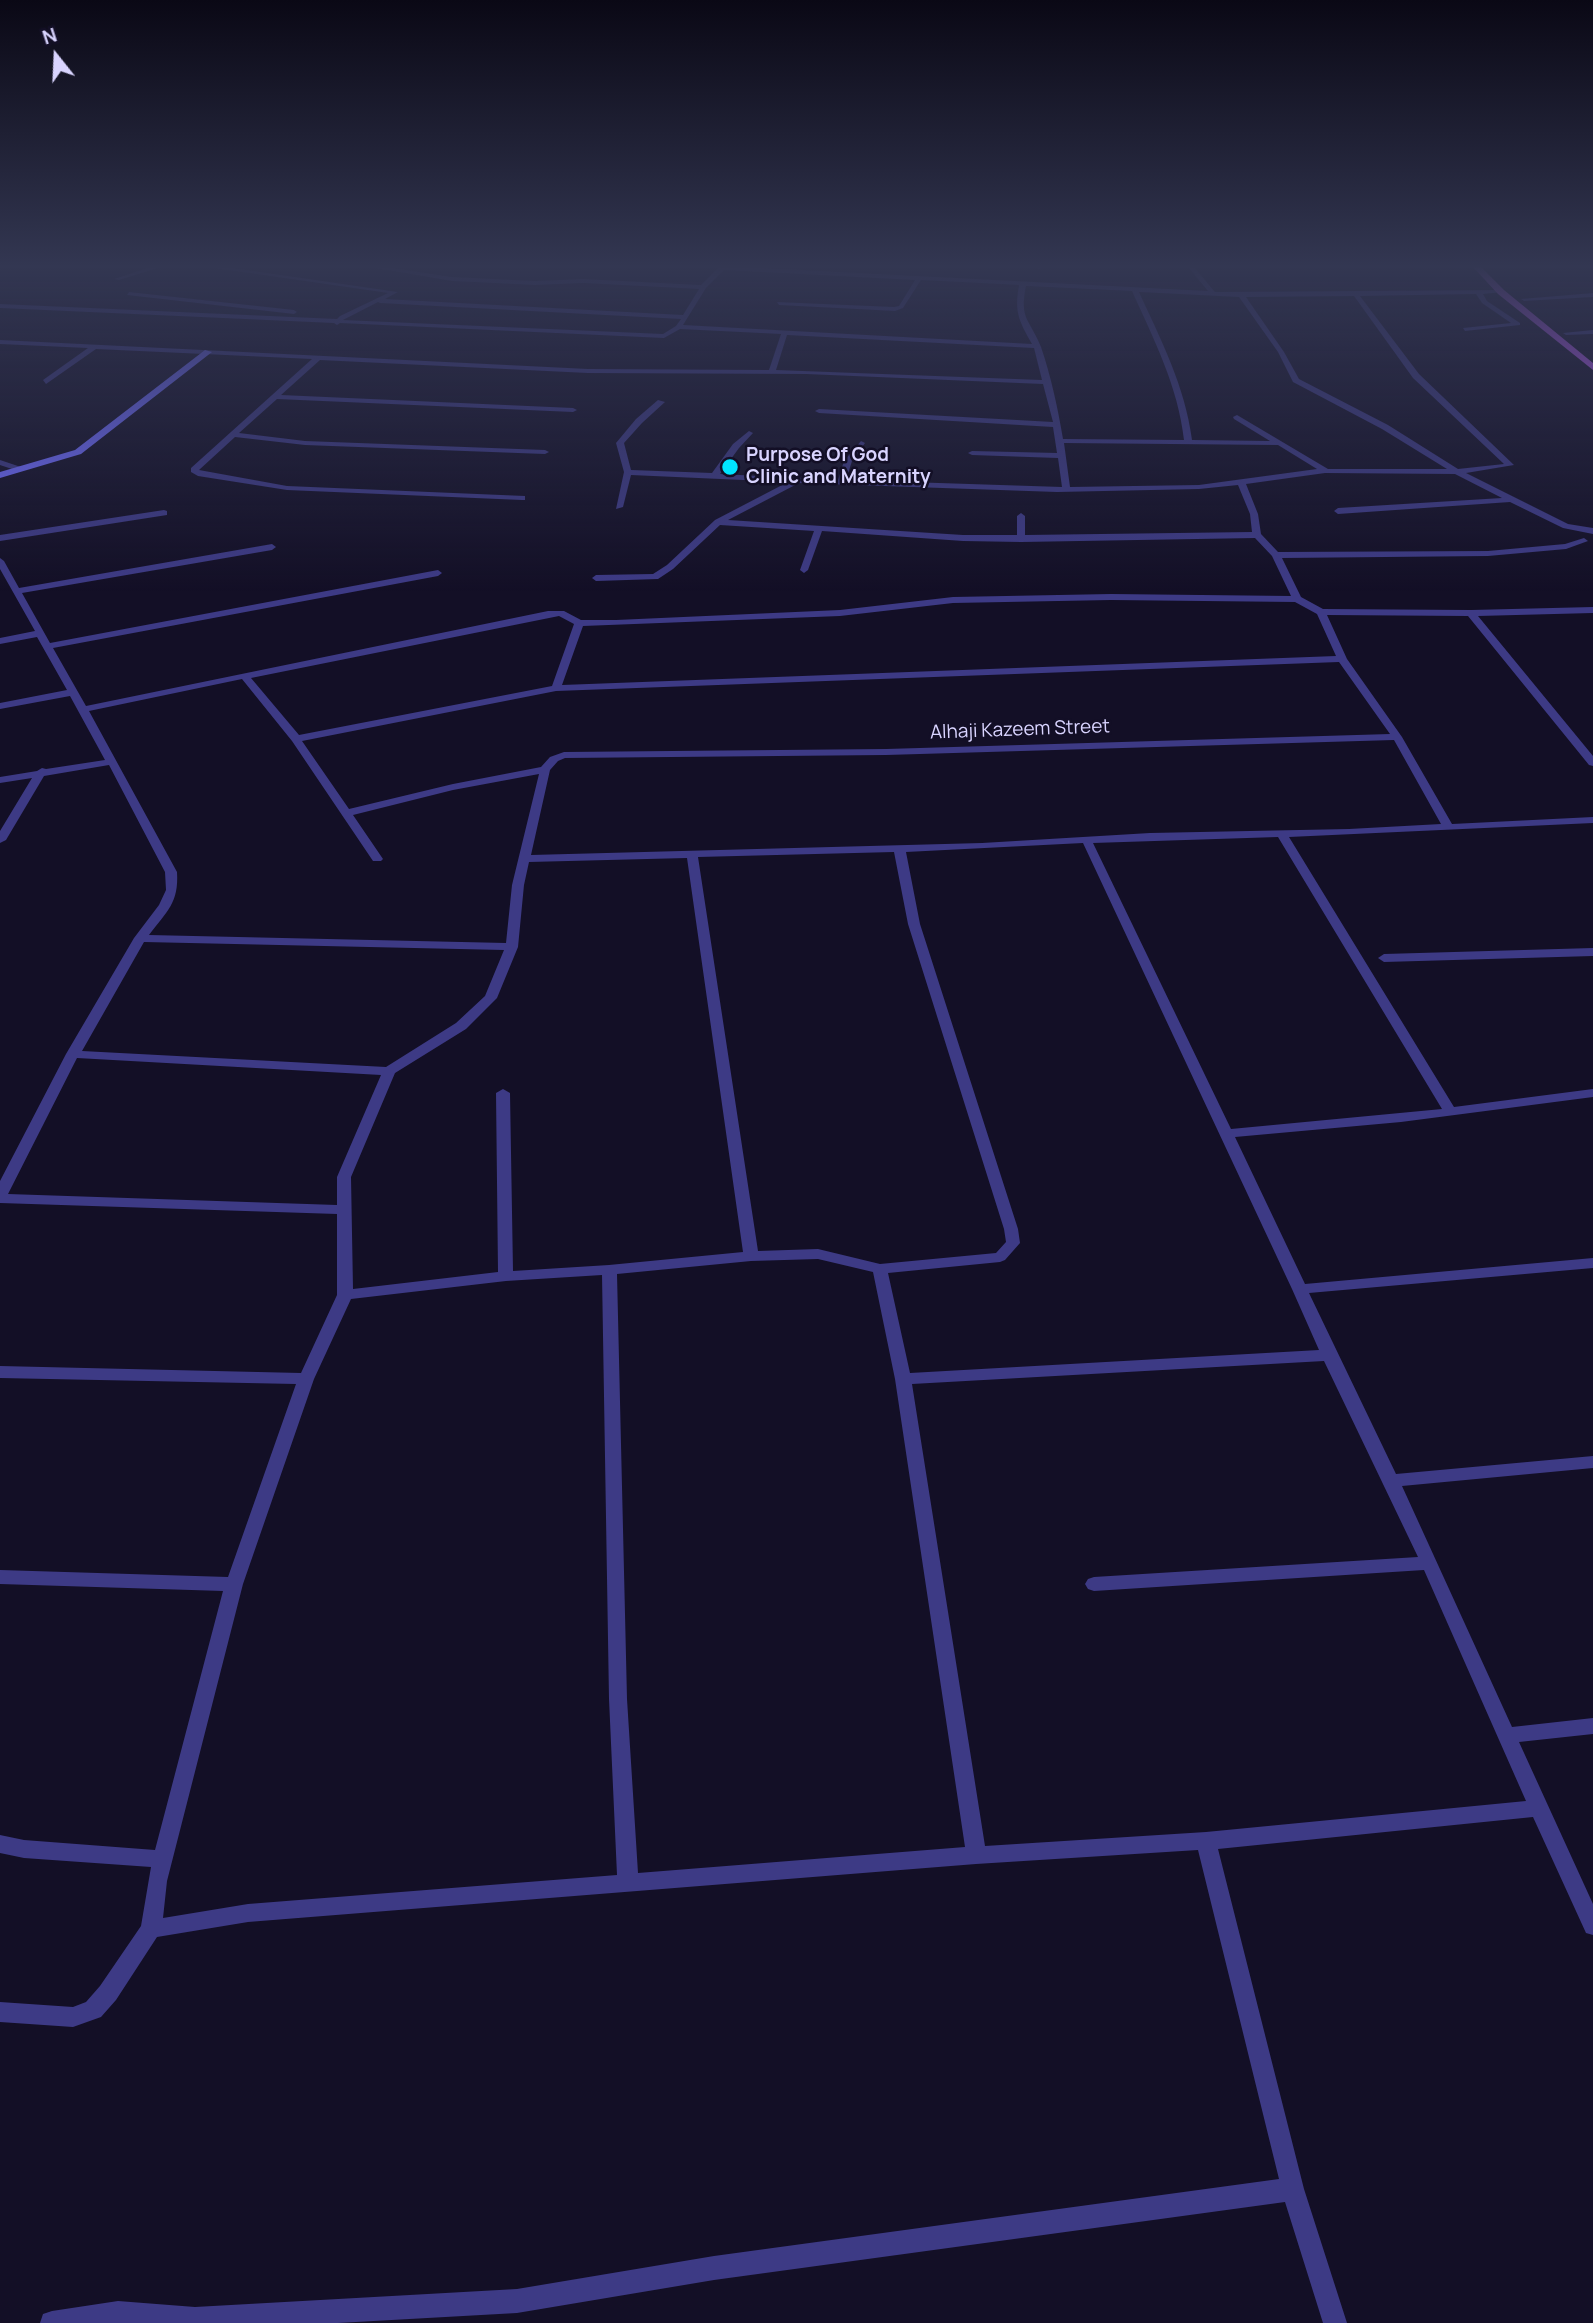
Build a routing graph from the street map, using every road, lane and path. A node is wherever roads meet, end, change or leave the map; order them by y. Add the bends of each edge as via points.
1 (55, 375) edge
2 (178, 375) edge
3 (298, 375) edge
4 (881, 375) edge
5 (1044, 375) edge
6 (1171, 375) edge
7 (1294, 375) edge
8 (1416, 375) edge
9 (46, 382) dead end
10 (1045, 382) junction
11 (275, 397) junction
12 (661, 402) dead end
13 (573, 410) dead end
14 (819, 411) dead end
15 (1237, 417) dead end
16 (1057, 425) junction
17 (749, 433) dead end
18 (234, 435) junction
19 (1059, 440) junction
20 (1188, 442) junction
21 (861, 443) dead end
22 (1279, 443) junction
23 (545, 452) dead end
24 (972, 453) dead end
25 (1063, 456) junction
26 (0, 461) edge
27 (18, 469) junction
28 (1454, 470) junction
29 (1326, 471) junction
30 (628, 472) junction
31 (0, 475) edge
32 (715, 475) junction
33 (798, 480) junction
34 (841, 482) junction
35 (1241, 482) junction
36 (1066, 488) junction
37 (522, 498) dead end
38 (1512, 500) junction
39 (619, 507) dead end
40 (1338, 511) dead end
41 (164, 513) dead end
42 (1021, 516) dead end
43 (718, 522) junction
44 (819, 530) junction
45 (1578, 530) junction
46 (1593, 531) edge
47 (1257, 535) junction
48 (0, 538) edge
49 (1021, 539) junction
50 (1584, 541) junction
51 (272, 547) dead end
52 (1593, 551) edge
53 (1276, 555) junction
54 (0, 561) edge
55 (804, 570) dead end
56 (438, 573) dead end
57 (596, 578) dead end
58 (10, 584) edge
59 (1297, 599) junction
60 (1593, 610) edge
61 (1321, 612) junction
62 (1471, 613) junction
63 (579, 623) junction
64 (41, 633) junction
65 (0, 641) edge
66 (48, 646) junction
67 (1342, 659) junction
68 (244, 675) junction
69 (556, 688) junction
70 (72, 692) junction
71 (0, 706) edge
72 (84, 709) junction
73 (1397, 737) junction
74 (296, 739) junction
75 (110, 762) junction
76 (1593, 763) edge
77 (545, 770) junction
78 (42, 771) junction
79 (0, 780) edge
80 (348, 813) junction
81 (1593, 820) edge
82 (1448, 827) junction
83 (1282, 834) junction
84 (0, 840) edge
85 (1087, 841) junction
86 (899, 847) junction
87 (692, 853) junction
88 (377, 859) dead end
89 (526, 859) junction
90 (140, 938) junction
91 (512, 947) junction
92 (1593, 953) edge
93 (1384, 958) dead end
94 (73, 1054) junction
95 (389, 1070) junction
96 (503, 1093) dead end
97 (1593, 1093) edge
98 (1450, 1111) junction
99 (1225, 1134) junction
100 (0, 1196) edge
101 (344, 1210) junction
102 (751, 1256) junction
103 (1593, 1263) edge
104 (880, 1269) junction
105 (609, 1270) junction
106 (506, 1276) junction
107 (1300, 1289) junction
108 (345, 1296) junction
109 (1327, 1355) junction
110 (0, 1372) edge
111 (306, 1379) junction
112 (903, 1379) junction
113 (1593, 1462) edge
114 (1391, 1481) junction
115 (1429, 1563) junction
116 (0, 1577) edge
117 (234, 1584) junction
118 (1094, 1584) dead end
119 (1593, 1726) edge
120 (1507, 1735) junction
121 (1537, 1808) junction
122 (1206, 1841) junction
123 (0, 1844) edge
124 (976, 1855) junction
125 (163, 1859) junction
126 (628, 1882) junction
127 (1593, 1926) edge
128 (151, 1929) junction
129 (0, 2012) edge
130 (1293, 2189) junction
131 (52, 2323) edge
132 (1335, 2323) edge

1 - 9 street
2 - 27 street via 78,452
3 - 11 street
4 - 10 street
5 - 10 street
6 - 20 street via 1183,407
7 - 28 street
8 - 28 street via 1510,465
10 - 16 street
11 - 13 street
11 - 18 street
12 - 30 street via 620,443
14 - 16 street
15 - 22 street
16 - 19 street
17 - 32 street
18 - 23 street via 305,443
18 - 37 street via 194,470 287,488
19 - 20 street
19 - 25 street
20 - 22 street
21 - 34 street
22 - 29 street
24 - 25 street
25 - 36 street
26 - 27 street
27 - 31 street
28 - 29 street
28 - 38 street
29 - 35 street
30 - 32 street
30 - 39 street
32 - 33 street
33 - 34 street
33 - 43 street
34 - 36 street
35 - 36 street via 1198,487
35 - 47 street
38 - 40 street
38 - 45 street
41 - 48 street
42 - 49 street
43 - 44 street
43 - 57 street via 655,577
44 - 49 street
44 - 55 street
45 - 46 street
45 - 50 street
47 - 49 street
47 - 53 street
50 - 52 street
50 - 53 street via 1533,551
51 - 58 street
53 - 59 street
54 - 58 street
56 - 66 street
58 - 64 street
59 - 61 street
59 - 63 street via 953,600 840,613
60 - 62 street
61 - 62 street
61 - 67 street
62 - 76 street
63 - 68 street via 561,613 548,614
63 - 69 street
64 - 65 street
64 - 66 street
66 - 70 street
67 - 69 street
67 - 73 street
68 - 72 street
68 - 74 street
69 - 74 street
70 - 71 street
70 - 72 street
72 - 75 street
73 - 77 street, Alhaji Kazeem Street via 886,752 589,753 564,755
73 - 82 street
74 - 80 street
75 - 78 street
75 - 90 street via 171,873 172,890 165,906
77 - 80 street, Alhaji Kazeem Street
77 - 89 street
78 - 79 street
78 - 84 street
80 - 88 street
81 - 82 street
82 - 83 street
83 - 85 street
83 - 98 street
85 - 86 street
85 - 99 street
86 - 87 street
86 - 104 street via 914,924 1013,1243 1000,1257
87 - 89 street
87 - 102 street
89 - 91 street via 518,885
90 - 91 street
90 - 94 street
91 - 95 street via 482,1009
92 - 93 street
94 - 95 street
94 - 100 street
95 - 101 street via 344,1177
96 - 106 street
97 - 98 street
98 - 99 street
99 - 107 street
100 - 101 street
101 - 108 street
102 - 104 street via 818,1254
102 - 105 street
103 - 107 street
104 - 112 street
105 - 106 street
105 - 126 street via 618,1699
106 - 108 street
107 - 109 street
108 - 111 street
109 - 112 street
109 - 114 street
110 - 111 street
111 - 117 street
112 - 124 street
113 - 114 street
114 - 115 street
115 - 118 street
115 - 120 street
116 - 117 street
117 - 125 street
119 - 120 street
120 - 121 street
121 - 122 street
121 - 127 street
122 - 124 street
122 - 130 street
123 - 125 street
124 - 126 street
125 - 128 street
126 - 128 street via 248,1913
128 - 129 street via 93,2010 73,2017
130 - 131 street via 714,2267 517,2301 195,2319 118,2313
130 - 132 street

